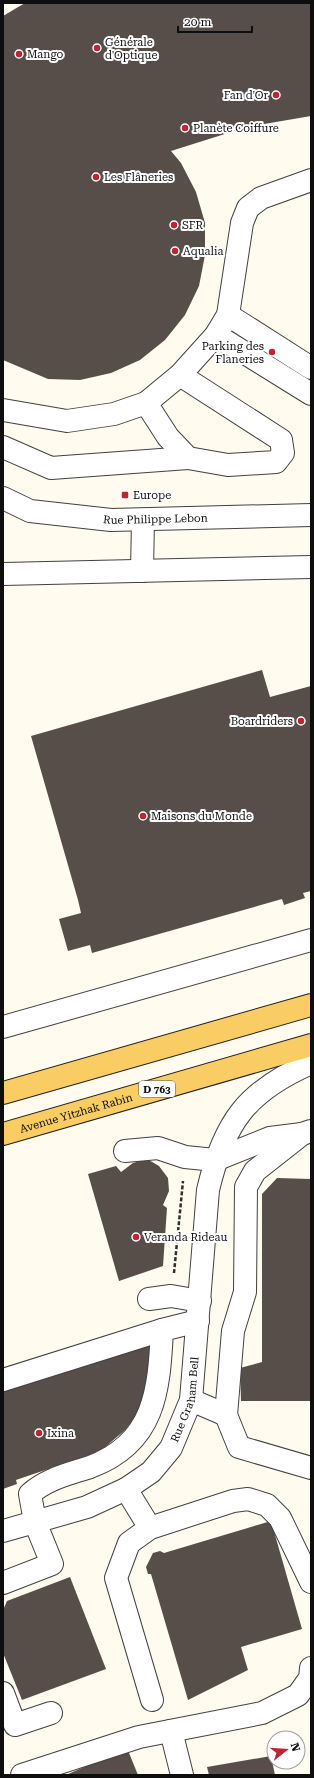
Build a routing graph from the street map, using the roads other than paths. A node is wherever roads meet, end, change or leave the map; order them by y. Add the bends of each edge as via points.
1 (311, 180) edge
2 (228, 315) junction
3 (216, 335) junction
4 (311, 368) edge
5 (180, 375) junction
6 (311, 394) edge
7 (146, 403) junction
8 (3, 410) edge
9 (3, 447) edge
10 (188, 458) junction
11 (3, 498) edge
12 (311, 515) edge
13 (143, 520) junction
14 (311, 567) edge
15 (142, 571) junction
16 (3, 574) edge
17 (311, 940) edge
18 (311, 1005) edge
19 (3, 1027) edge
20 (311, 1046) edge
21 (311, 1063) edge
22 (3, 1093) edge
23 (306, 1133) edge
24 (3, 1134) edge
25 (125, 1151) dead end
26 (215, 1160) junction
27 (148, 1299) dead end
28 (198, 1317) junction
29 (162, 1330) junction
30 (232, 1331) junction
31 (3, 1380) edge
32 (191, 1400) junction
33 (226, 1415) junction
34 (311, 1468) edge
35 (126, 1489) junction
36 (35, 1522) junction
37 (150, 1528) junction
38 (3, 1531) edge
39 (311, 1582) edge
40 (3, 1583) edge
41 (311, 1668) edge
42 (3, 1693) edge
43 (152, 1700) dead end
44 (50, 1713) dead end
45 (171, 1731) junction
46 (22, 1775) edge
47 (182, 1775) edge

1 - 2 street via 261,198 248,208 242,223
2 - 3 street
2 - 4 street
3 - 5 street
3 - 6 street
5 - 7 street
5 - 10 street via 281,440 283,453 276,462 228,465
7 - 8 street via 114,414 66,421
7 - 10 street via 168,437
9 - 10 street via 51,468
11 - 13 street, Rue Philippe Lebon via 30,510 111,520
12 - 13 street, Rue Philippe Lebon
13 - 15 street
14 - 15 street
15 - 16 street
17 - 19 street
18 - 22 main road
20 - 24 main road, Avenue Yitzhak Rabin / D 763
21 - 26 street, Rue Graham Bell via 276,1079 257,1095 227,1132
23 - 26 street via 270,1138
23 - 30 street via 255,1171 246,1187 245,1292
25 - 26 street via 158,1148 185,1157
26 - 28 street, Rue Graham Bell via 208,1190
27 - 28 street via 171,1296
28 - 29 street
28 - 30 street
28 - 32 street, Rue Graham Bell
29 - 31 street
29 - 36 street via 160,1374 152,1407 140,1431 121,1450 97,1464 40,1484 30,1494
30 - 33 street
32 - 33 street
32 - 35 street, Rue Graham Bell via 171,1448 151,1472
33 - 34 street via 239,1447
35 - 36 street, Rue Graham Bell via 87,1507
35 - 37 street
36 - 38 street, Rue Graham Bell
36 - 40 street via 52,1564
37 - 39 street via 233,1501 248,1499 267,1505 280,1518
37 - 43 street via 129,1543 116,1578
41 - 45 street via 310,1678 298,1694 262,1713
42 - 44 street via 15,1724
45 - 46 street via 139,1737
45 - 47 street

